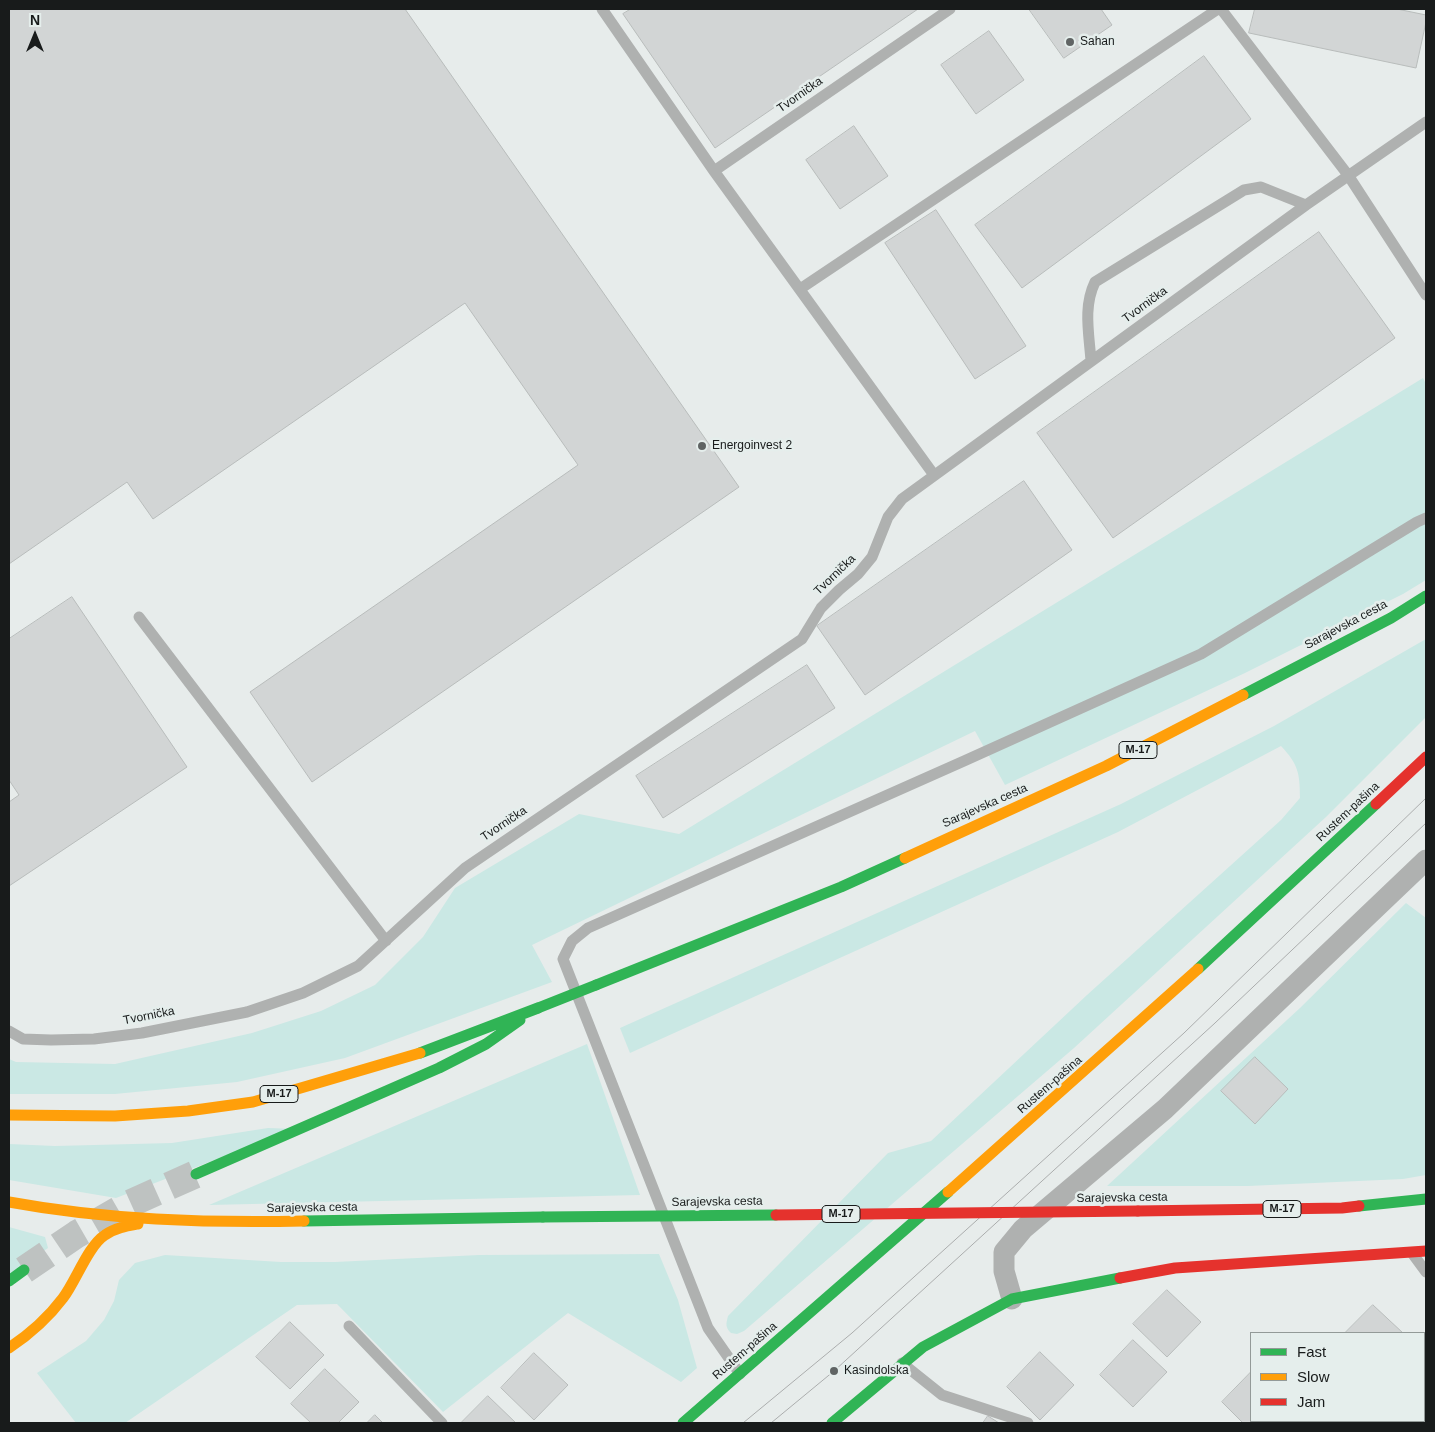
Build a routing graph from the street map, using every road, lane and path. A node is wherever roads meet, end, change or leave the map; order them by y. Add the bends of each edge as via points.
1 (602, 9) edge
2 (950, 9) edge
3 (1220, 9) edge
4 (1426, 122) edge
5 (714, 171) junction
6 (1348, 175) junction
7 (1306, 205) junction
8 (800, 289) junction
9 (1426, 295) edge
10 (1091, 361) junction
11 (934, 475) junction
12 (1426, 518) edge
13 (1426, 596) edge
14 (139, 617) dead end
15 (1426, 757) edge
16 (1426, 860) edge
17 (386, 941) junction
18 (538, 1008) junction
19 (9, 1031) edge
20 (9, 1115) edge
21 (196, 1174) tunnel mouth
22 (1426, 1199) edge
23 (9, 1202) edge
24 (162, 1220) junction
25 (1426, 1251) edge
26 (1412, 1252) junction
27 (24, 1270) tunnel mouth
28 (1426, 1272) edge
29 (9, 1282) edge
30 (1012, 1298) junction
31 (349, 1326) dead end
32 (9, 1348) edge
33 (902, 1363) junction
34 (740, 1374) junction
35 (442, 1423) edge
36 (683, 1423) edge
37 (832, 1423) edge
38 (1028, 1423) edge

1 - 5 lane
2 - 5 lane, Tvornička
3 - 6 lane
3 - 8 lane
4 - 6 lane, Tvornička
5 - 8 lane
6 - 7 lane, Tvornička
6 - 9 lane
7 - 10 lane, Tvornička
7 - 10 lane via 1261,187 1244,190 1096,282 1087,305
8 - 11 lane
10 - 11 lane, Tvornička
11 - 17 lane, Tvornička via 902,499 888,517 872,557 821,608 802,638 465,868
12 - 34 lane via 1201,654 588,928 572,941 563,959 708,1328
13 - 18 main road, Sarajevska cesta / M-17, bridge via 1391,618 1106,766 840,887
14 - 17 lane
15 - 34 main road, Rustem-pašina via 1113,1047
16 - 30 street via 1165,1109 1023,1229 1004,1252 1004,1271
17 - 19 lane, Tvornička via 358,966 303,993 247,1012 94,1039 22,1038
18 - 20 main road, M-17 via 424,1052 253,1102 115,1116
18 - 21 main road via 486,1044 439,1068
22 - 24 main road, Sarajevska cesta / M-17, bridge via 1342,1208 225,1223
23 - 24 main road, Sarajevska cesta / M-17 via 105,1218
24 - 32 main road via 135,1224 103,1236 62,1298 39,1326
25 - 26 main road
26 - 28 lane
26 - 30 main road via 1175,1268
27 - 29 main road
30 - 33 main road via 923,1347
31 - 35 lane
33 - 37 main road
33 - 38 lane via 942,1395
34 - 36 main road, Rustem-pašina

